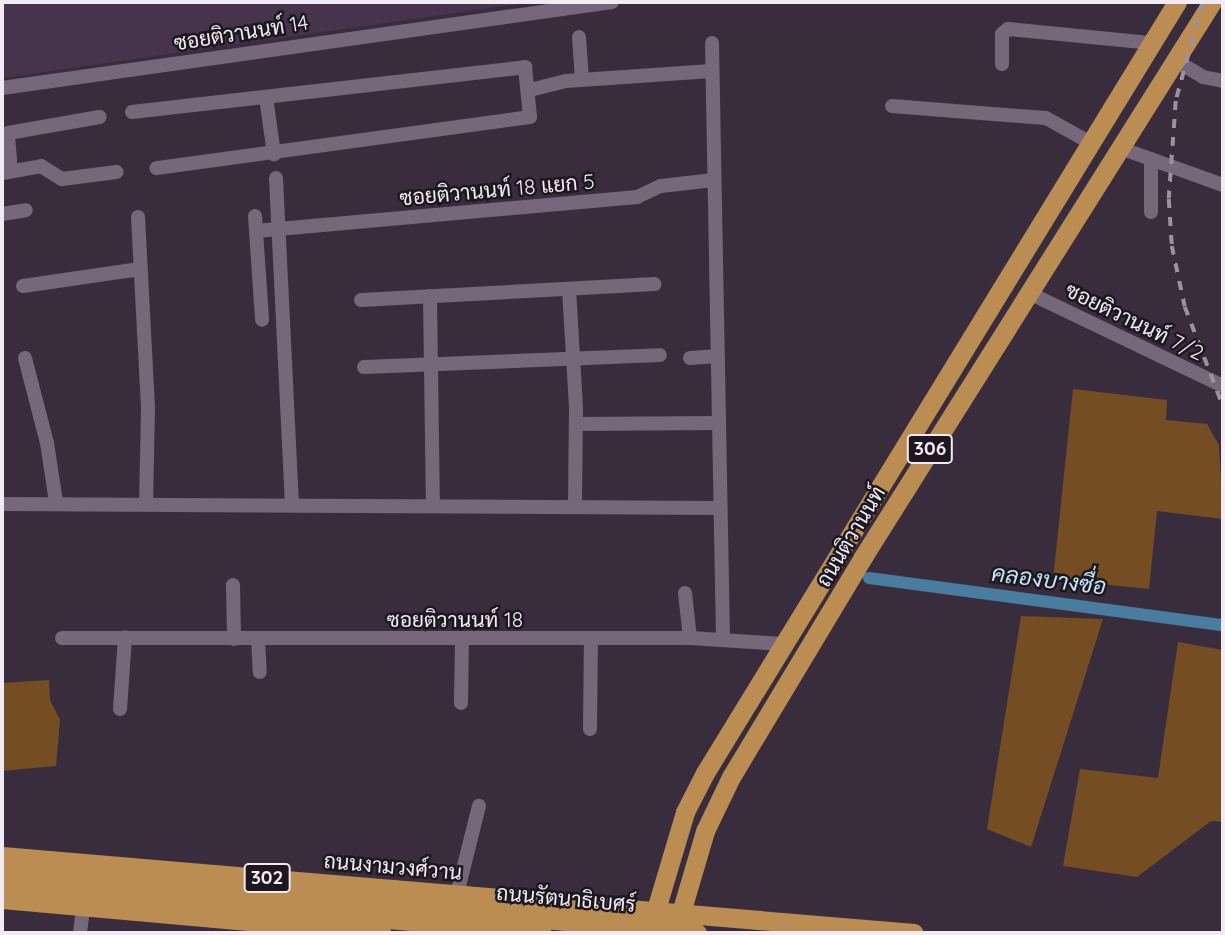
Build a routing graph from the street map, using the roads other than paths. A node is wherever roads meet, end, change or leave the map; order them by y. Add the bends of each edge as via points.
1 (612, 2) edge
2 (1177, 2) edge
3 (1212, 2) edge
4 (579, 37) dead end
5 (712, 43) dead end
6 (1152, 43) junction
7 (1175, 60) junction
8 (1002, 64) dead end
9 (712, 71) junction
10 (582, 80) junction
11 (1223, 80) edge
12 (2, 89) edge
13 (530, 90) junction
14 (266, 97) junction
15 (892, 106) dead end
16 (132, 113) dead end
17 (100, 117) dead end
18 (1091, 144) junction
19 (1120, 148) junction
20 (274, 155) junction
21 (1151, 159) junction
22 (156, 168) dead end
23 (6, 172) edge
24 (117, 172) dead end
25 (276, 178) dead end
26 (714, 180) junction
27 (1223, 185) edge
28 (26, 210) dead end
29 (1151, 212) dead end
30 (2, 214) edge
31 (138, 217) dead end
32 (282, 230) junction
33 (140, 269) junction
34 (655, 284) dead end
35 (23, 286) dead end
36 (569, 289) junction
37 (1029, 293) junction
38 (430, 296) junction
39 (360, 300) dead end
40 (262, 320) dead end
41 (660, 355) dead end
42 (717, 356) junction
43 (25, 358) dead end
44 (573, 358) junction
45 (690, 358) dead end
46 (431, 364) junction
47 (364, 366) dead end
48 (1223, 386) edge
49 (718, 423) junction
50 (576, 424) junction
51 (56, 502) junction
52 (146, 503) junction
53 (2, 504) edge
54 (433, 504) junction
55 (292, 505) junction
56 (575, 506) junction
57 (719, 508) junction
58 (233, 585) dead end
59 (685, 593) dead end
60 (125, 637) junction
61 (62, 638) dead end
62 (690, 638) junction
63 (234, 639) junction
64 (258, 639) junction
65 (590, 639) junction
66 (723, 640) junction
67 (462, 641) junction
68 (784, 644) junction
69 (260, 672) dead end
70 (461, 703) dead end
71 (120, 709) dead end
72 (590, 729) dead end
73 (479, 806) dead end
74 (2, 856) edge
75 (2, 870) edge
76 (54, 881) junction
77 (2, 884) edge
78 (457, 894) junction
79 (2, 900) edge
80 (533, 901) junction
81 (83, 907) junction
82 (680, 911) junction
83 (652, 921) edge
84 (308, 930) edge
85 (80, 933) edge
86 (382, 933) edge
87 (542, 933) edge
88 (630, 933) edge
89 (674, 933) edge
90 (697, 933) edge
91 (899, 933) edge

1 - 12 street, ซอยติวานนท์ 14
2 - 6 main road, ถนนติวานนท์ / 306
3 - 7 main road, ถนนติวานนท์ / 306
4 - 10 street
5 - 9 street
6 - 8 street via 1008,29 1002,34
6 - 18 main road, ถนนติวานนท์ / 306
7 - 11 street via 1203,77
7 - 19 main road, ถนนติวานนท์ / 306
9 - 10 street
9 - 26 street
10 - 13 street
13 - 14 street via 525,67 520,65
13 - 20 street via 530,117
14 - 16 street
14 - 20 street
15 - 18 street via 1046,118
17 - 23 street via 8,133
18 - 68 main road, ถนนติวานนท์ / 306
19 - 21 street
19 - 37 main road, ถนนติวานนท์ / 306
20 - 22 street
21 - 27 street
21 - 29 street
23 - 24 street via 47,166 62,179
25 - 32 street
26 - 32 street, ซอยติวานนท์ 18 แยก 5 via 661,186 637,197
26 - 42 street
28 - 30 street
31 - 33 street
32 - 40 street, ซอยติวานนท์ 18 แยก 5 via 255,223
32 - 55 street
33 - 35 street
33 - 52 street via 148,410
34 - 36 street
36 - 38 street
36 - 44 street
37 - 48 street, ซอยติวานนท์ 7/2
37 - 82 main road, ถนนติวานนท์ / 306 via 721,795
38 - 39 street
38 - 46 street
41 - 44 street
42 - 45 street
42 - 49 street
43 - 51 street via 47,443
44 - 46 street
44 - 50 street
46 - 47 street
46 - 54 street
49 - 50 street
49 - 57 street
50 - 56 street
51 - 52 street
51 - 53 street
52 - 55 street
54 - 55 street
54 - 56 street
56 - 57 street
57 - 66 street
58 - 63 street
59 - 62 street
60 - 61 street, ซอยติวานนท์ 18
60 - 63 street, ซอยติวานนท์ 18
60 - 71 street
62 - 65 street, ซอยติวานนท์ 18
62 - 66 street, ซอยติวานนท์ 18
63 - 64 street, ซอยติวานนท์ 18
64 - 67 street, ซอยติวานนท์ 18
64 - 69 street
65 - 67 street, ซอยติวานนท์ 18
65 - 72 street
66 - 68 street, ซอยติวานนท์ 18
67 - 70 street
68 - 83 main road, ถนนติวานนท์ / 306 via 685,812
73 - 78 street
74 - 78 main road, ถนนงามวงศ์วาน / 302
75 - 76 main road
76 - 77 main road
76 - 87 main road, ถนนรัตนาธิเบศร์
76 - 90 main road, ถนนรัตนาธิเบศร์
78 - 80 main road, ถนนงามวงศ์วาน / 302
79 - 81 main road, 302
80 - 83 main road, ถนนงามวงศ์วาน / 302
80 - 88 main road via 560,923
81 - 84 main road, 302
81 - 85 street
82 - 83 main road, ถนนรัตนาธิเบศร์ / 302
82 - 89 main road, ถนนติวานนท์ / 306
82 - 91 main road, ถนนรัตนาธิเบศร์ / 302
83 - 89 main road
84 - 86 main road, 302

